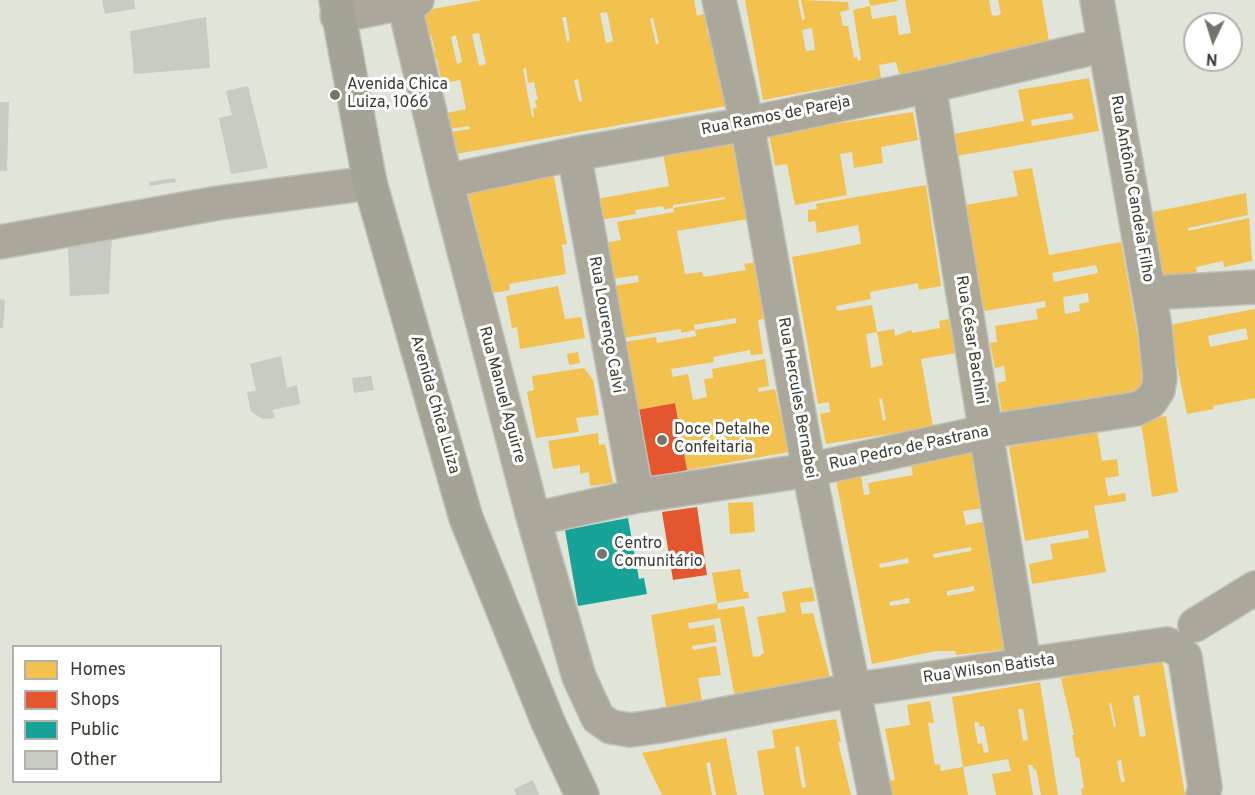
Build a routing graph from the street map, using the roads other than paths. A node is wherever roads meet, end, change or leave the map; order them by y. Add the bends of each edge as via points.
1 (719, 0) edge
2 (1097, 0) edge
3 (411, 1) edge
4 (336, 8) edge
5 (1105, 45) junction
6 (929, 86) junction
7 (747, 124) junction
8 (574, 154) junction
9 (446, 181) junction
10 (370, 183) junction
11 (0, 242) edge
12 (1255, 286) edge
13 (1149, 293) junction
14 (1160, 378) joint
15 (985, 432) junction
16 (808, 470) junction
17 (637, 496) junction
18 (534, 519) junction
19 (1255, 588) edge
20 (1195, 625) dead end
21 (1024, 664) junction
22 (852, 690) junction
23 (660, 726) joint
24 (1204, 791) edge
25 (582, 795) edge
26 (875, 795) edge

1 - 7 street, Rua Hercules Bernabei
2 - 5 street, Rua Antônio Candeia Filho
3 - 4 street
3 - 9 street, Rua Manuel Aguirre
4 - 10 main road, Avenida Chica Luiza
5 - 6 street, Rua Ramos de Pareja
5 - 13 street, Rua Antônio Candeia Filho
6 - 7 street, Rua Ramos de Pareja
6 - 15 street, Rua César Bachini
7 - 8 street, Rua Ramos de Pareja
7 - 16 street, Rua Hercules Bernabei
8 - 9 street, Rua Ramos de Pareja
8 - 17 street, Rua Lourenço Calvi
9 - 18 street, Rua Manuel Aguirre
10 - 11 street via 218,203
10 - 25 main road, Avenida Chica Luiza via 466,518 548,722
12 - 13 street
13 - 14 street, Rua Antônio Candeia Filho
14 - 15 street, Rua Pedro de Pastrana via 1150,402 1136,409
15 - 16 street, Rua Pedro de Pastrana
15 - 21 street, Rua César Bachini
16 - 17 street, Rua Pedro de Pastrana
16 - 22 street, Rua Hercules Bernabei
17 - 18 street, Rua Pedro de Pastrana
18 - 23 street, Rua Manuel Aguirre via 579,677 598,718 611,727
19 - 20 street
21 - 22 street, Rua Wilson Batista
21 - 24 street, Rua Wilson Batista via 1167,644 1178,649 1185,657
22 - 23 street, Rua Wilson Batista
22 - 26 street, Rua Hercules Bernabei

